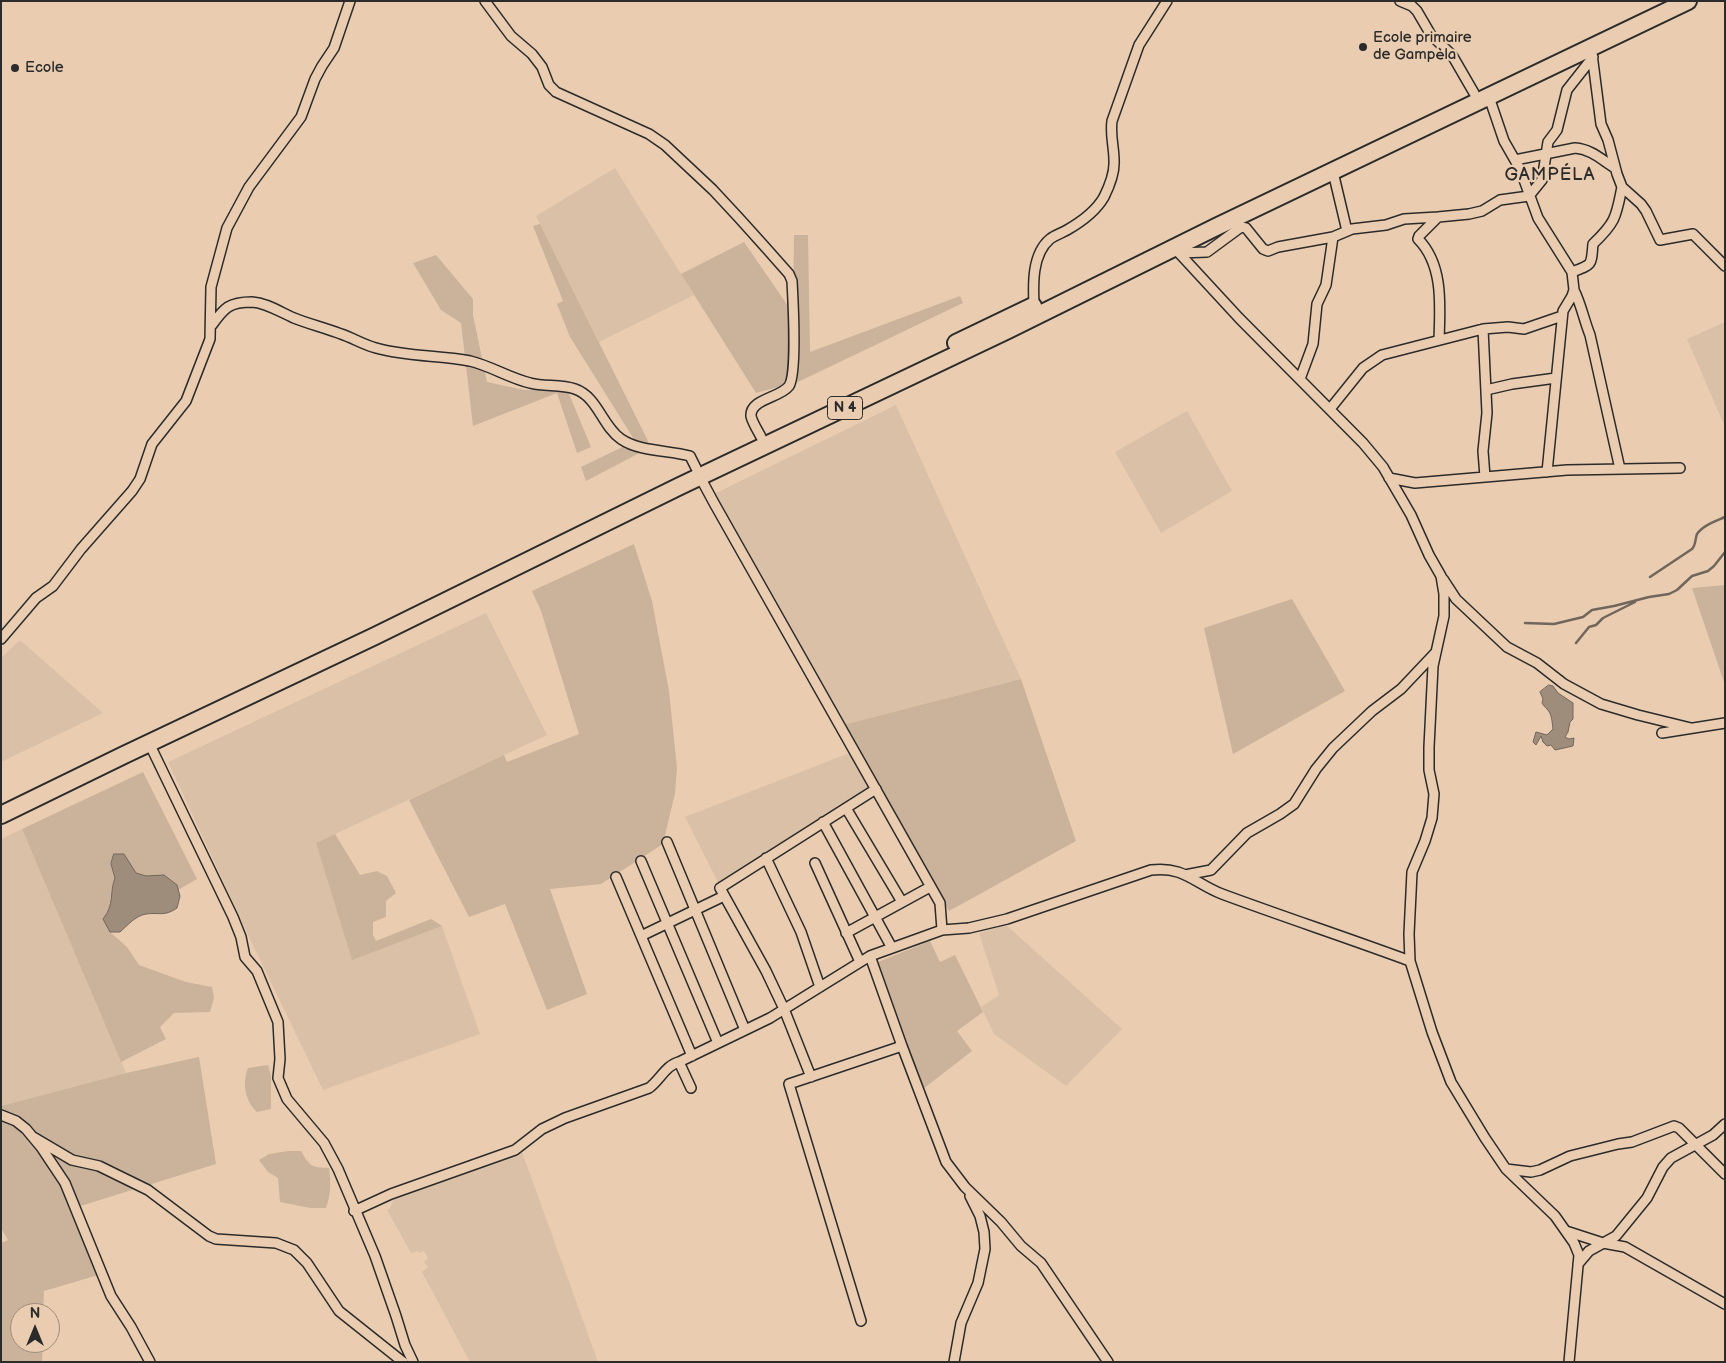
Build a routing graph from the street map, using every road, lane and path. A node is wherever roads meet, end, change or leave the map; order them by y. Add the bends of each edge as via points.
1 (350, 1) edge
2 (485, 1) edge
3 (1167, 1) edge
4 (1400, 1) edge
5 (1413, 1) edge
6 (1663, 1) edge
7 (1688, 1) edge
8 (1417, 11) junction
9 (1592, 52) junction
10 (1481, 95) junction
11 (1546, 154) junction
12 (1515, 160) junction
13 (1615, 168) junction
14 (1333, 172) junction
15 (1622, 187) junction
16 (1529, 196) junction
17 (1438, 217) junction
18 (1347, 231) junction
19 (1333, 237) junction
20 (1176, 251) junction
21 (1725, 266) edge
22 (1572, 272) junction
23 (1574, 290) junction
24 (1034, 305) junction
25 (1562, 316) junction
26 (211, 325) junction
27 (1483, 329) junction
28 (1439, 340) junction
29 (1556, 378) junction
30 (1300, 379) junction
31 (1486, 390) junction
32 (1330, 409) junction
33 (761, 437) junction
34 (1680, 468) dead end
35 (1620, 469) junction
36 (1547, 472) junction
37 (698, 473) junction
38 (1485, 477) junction
39 (1389, 478) junction
40 (1441, 576) junction
41 (1, 639) edge
42 (1437, 652) junction
43 (1725, 723) edge
44 (1691, 728) junction
45 (1662, 733) dead end
46 (149, 743) junction
47 (876, 789) junction
48 (1, 804) edge
49 (846, 808) junction
50 (1, 815) edge
51 (823, 822) junction
52 (668, 842) dead end
53 (766, 858) junction
54 (641, 861) dead end
55 (815, 863) dead end
56 (1185, 875) junction
57 (616, 877) dead end
58 (930, 887) junction
59 (724, 896) junction
60 (902, 902) junction
61 (696, 910) junction
62 (875, 917) junction
63 (668, 924) junction
64 (942, 930) junction
65 (846, 933) junction
66 (642, 936) junction
67 (892, 948) junction
68 (870, 956) junction
69 (1410, 960) junction
70 (860, 962) junction
71 (820, 987) junction
72 (784, 1009) junction
73 (745, 1030) junction
74 (718, 1043) junction
75 (902, 1046) junction
76 (692, 1056) junction
77 (679, 1062) junction
78 (811, 1077) junction
79 (691, 1088) dead end
80 (1, 1115) edge
81 (1725, 1124) edge
82 (33, 1137) junction
83 (1695, 1145) junction
84 (1506, 1169) junction
85 (1725, 1174) edge
86 (965, 1187) junction
87 (354, 1211) junction
88 (1566, 1231) junction
89 (1603, 1242) junction
90 (1578, 1264) junction
91 (1725, 1304) edge
92 (861, 1321) dead end
93 (150, 1362) edge
94 (403, 1362) edge
95 (414, 1362) edge
96 (954, 1362) edge
97 (1108, 1362) edge
98 (1570, 1362) edge

1 - 26 street via 334,48 315,79 301,117 249,188 227,228 211,287
2 - 33 street via 511,36 532,54 556,92 649,134 665,145 713,190 789,274 794,342 791,380 778,395 757,403 752,409 751,416
3 - 24 street via 1139,45 1112,121 1112,178 1103,198 1086,218 1050,239 1043,248 1032,284
4 - 8 street
5 - 8 street
6 - 10 highway, N 4
7 - 9 highway, N 4
8 - 10 street via 1432,35 1452,55
9 - 10 highway, N 4
9 - 11 street via 1567,90 1557,130 1548,142
9 - 13 street via 1601,124
10 - 12 street
10 - 14 highway, N 4
10 - 24 highway, N 4
11 - 12 street
11 - 13 street via 1583,149
11 - 16 street via 1542,180
12 - 16 street
13 - 15 street
14 - 18 street
14 - 20 highway, N 4
15 - 21 street via 1641,204 1660,240 1693,234
15 - 22 street via 1617,214 1610,228 1593,244 1592,261 1589,266
16 - 17 street via 1500,200 1482,211 1469,214
16 - 22 street via 1538,218
17 - 18 street via 1404,219
17 - 28 street via 1418,239 1430,254 1435,271 1440,298
18 - 19 street
19 - 20 street via 1268,250 1241,227 1208,252
19 - 30 street via 1326,285 1318,304 1312,344
20 - 30 street
20 - 37 highway, N 4
22 - 23 street
23 - 25 street
23 - 35 street via 1590,335
24 - 33 highway, N 4
25 - 27 street via 1524,329
25 - 29 street
26 - 37 street via 229,305 254,302 373,348 468,361 530,383 562,385 584,395 619,438 652,450 690,456
26 - 41 street via 210,339 186,401 152,444 136,485 53,586 36,598
27 - 28 street
27 - 31 street
28 - 32 street via 1382,355 1363,368
29 - 31 street
29 - 36 street
30 - 32 street
31 - 38 street
32 - 39 street via 1363,443
33 - 37 highway, N 4
34 - 35 street
35 - 36 street
36 - 38 street
37 - 46 highway, N 4 via 680,486
37 - 47 street
37 - 48 highway, N 4
38 - 39 street via 1416,483
39 - 40 street
40 - 42 street via 1444,616
40 - 44 street via 1456,599 1507,648 1537,663 1564,684 1601,704
42 - 56 street via 1401,689 1333,748 1294,804 1247,833 1211,870
42 - 69 street via 1433,666 1429,747 1434,794 1432,818 1412,872
43 - 44 street
44 - 45 street
46 - 50 highway, N 4
46 - 87 street via 233,917 245,957 257,971 278,1022 278,1078 287,1098 324,1143
47 - 49 street
47 - 58 street
49 - 51 street
49 - 60 street
51 - 53 street
51 - 62 street
52 - 61 street
53 - 59 street via 720,888
53 - 71 street via 801,932
54 - 63 street
55 - 65 street
56 - 64 street via 1176,870 1151,870 1007,919 969,928
56 - 69 street via 1219,893
57 - 66 street
58 - 60 street
58 - 64 street via 940,903
59 - 61 street
59 - 72 street
60 - 62 street
61 - 63 street
61 - 73 street
62 - 65 street
62 - 67 street
63 - 66 street
63 - 74 street
64 - 67 street
65 - 70 street
66 - 76 street
67 - 68 street
68 - 70 street
68 - 75 street
69 - 84 street via 1451,1082
70 - 71 street
71 - 72 street
72 - 73 street
72 - 78 street
73 - 74 street
74 - 76 street
75 - 78 street
75 - 86 street via 946,1162
76 - 77 street
77 - 79 street
77 - 87 street via 672,1064 649,1088 565,1118 542,1129 515,1150 391,1194
78 - 92 street via 789,1084
80 - 82 street via 16,1121
81 - 83 street
82 - 93 street via 65,1183 110,1296
82 - 94 street via 72,1160 99,1166 148,1190 209,1236 276,1243 294,1250 307,1263 339,1311
83 - 84 street via 1674,1126 1632,1142 1570,1156 1540,1170
83 - 85 street
83 - 89 street via 1663,1166 1639,1208 1616,1236
84 - 88 street via 1555,1216
86 - 96 street via 980,1216 985,1249 978,1283 961,1323
86 - 97 street via 1040,1263
87 - 95 street
88 - 89 street
88 - 90 street via 1579,1255
89 - 90 street
89 - 91 street via 1625,1247
90 - 98 street

